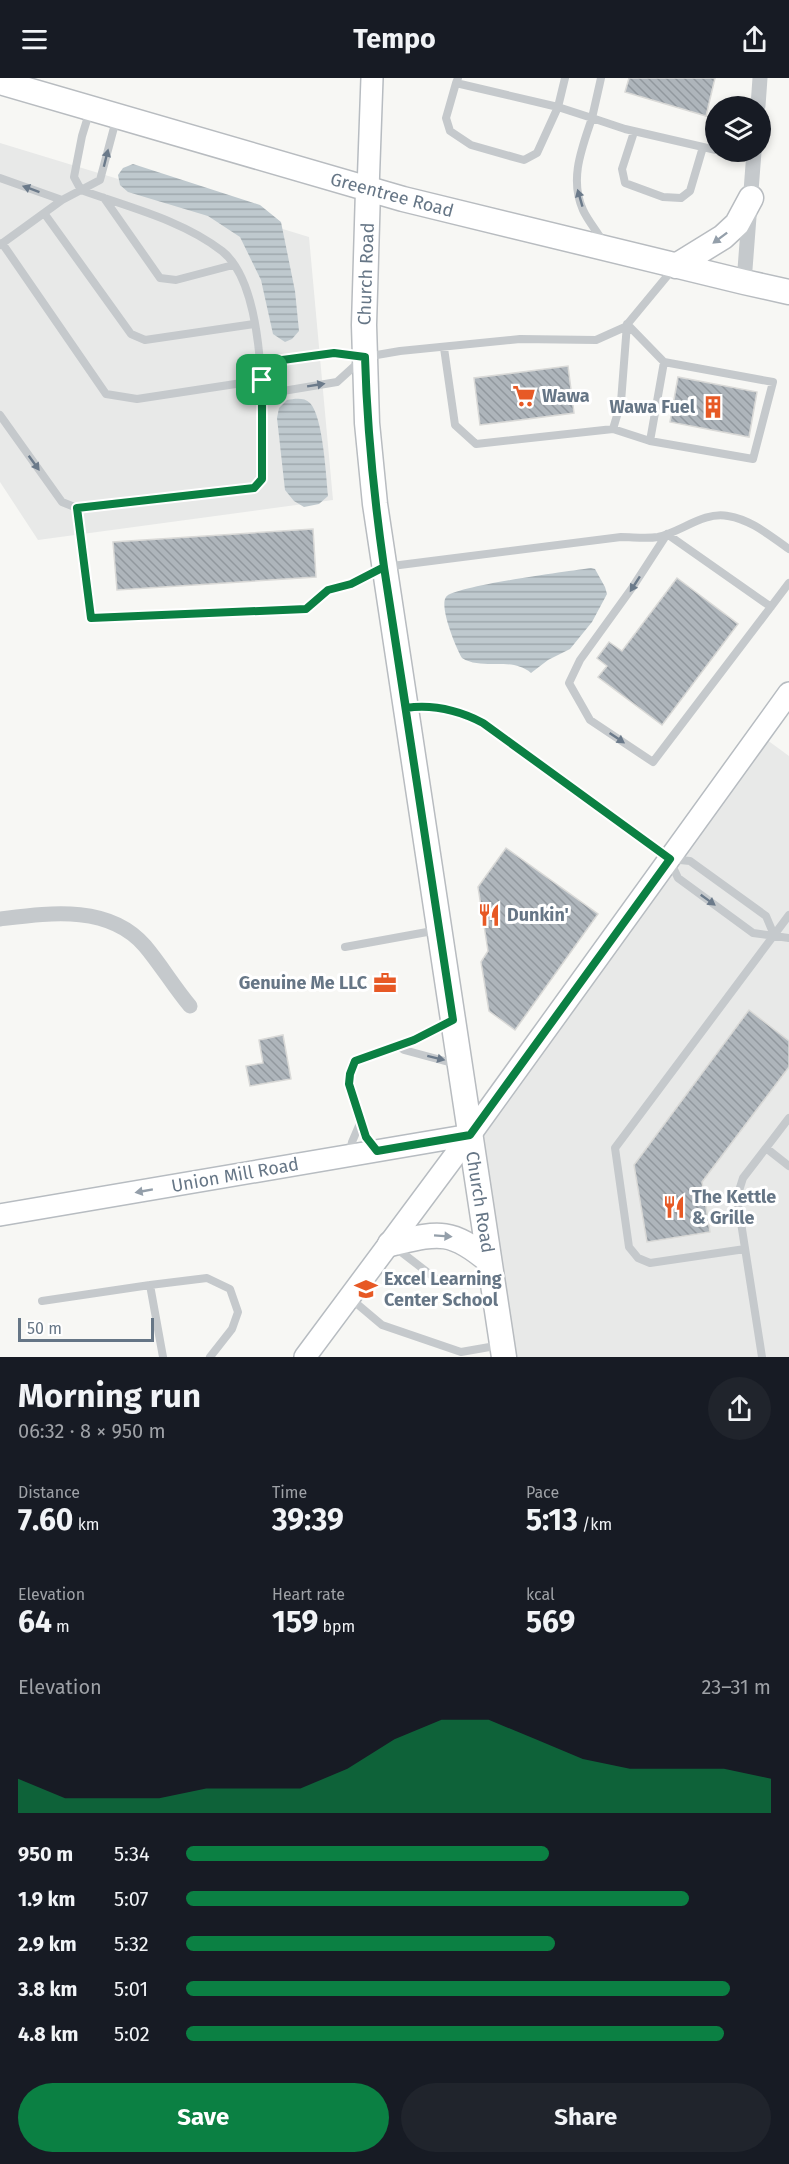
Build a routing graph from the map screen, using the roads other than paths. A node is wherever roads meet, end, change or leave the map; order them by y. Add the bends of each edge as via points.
1 (372, 78) edge
2 (565, 78) edge
3 (601, 78) edge
4 (760, 78) edge
5 (457, 81) edge
6 (0, 82) edge
7 (759, 96) edge
8 (558, 107) junction
9 (90, 108) junction
10 (117, 116) junction
11 (592, 118) junction
12 (634, 132) junction
13 (703, 147) joint
14 (753, 162) edge
15 (0, 178) edge
16 (81, 189) junction
17 (368, 189) junction
18 (104, 198) junction
19 (751, 198) junction
20 (62, 200) junction
21 (44, 213) junction
22 (1, 244) edge
23 (608, 249) junction
24 (233, 265) junction
25 (676, 266) junction
26 (744, 282) junction
27 (789, 292) edge
28 (254, 324) junction
29 (627, 324) junction
30 (444, 348) junction
31 (365, 357) junction
32 (664, 362) junction
33 (262, 380) junction
34 (0, 415) edge
35 (613, 429) junction
36 (650, 441) junction
37 (77, 508) junction
38 (667, 534) junction
39 (789, 549) edge
40 (384, 567) junction
41 (789, 583) edge
42 (771, 607) junction
43 (789, 693) edge
44 (406, 708) junction
45 (670, 859) junction
46 (789, 915) edge
47 (0, 919) edge
48 (439, 929) junction
49 (774, 935) junction
50 (789, 938) edge
51 (345, 947) dead end
52 (190, 1006) dead end
53 (453, 1020) junction
54 (398, 1046) junction
55 (460, 1065) junction
56 (789, 1118) edge
57 (361, 1121) junction
58 (470, 1135) junction
59 (766, 1148) junction
60 (377, 1151) junction
61 (350, 1156) junction
62 (789, 1166) edge
63 (0, 1215) edge
64 (390, 1244) junction
65 (745, 1249) junction
66 (490, 1269) junction
67 (150, 1285) junction
68 (350, 1298) junction
69 (42, 1301) dead end
70 (503, 1351) edge
71 (163, 1357) edge
72 (210, 1357) edge
73 (305, 1357) edge
74 (762, 1357) edge

1 - 17 main road
2 - 8 lane
3 - 11 lane
4 - 7 street
5 - 8 lane
5 - 8 lane via 446,118 450,131 471,145 524,160 537,153
6 - 9 main road, Greentree Road
8 - 11 lane
9 - 10 main road, Greentree Road
9 - 16 lane via 74,177
16 -> 10 lane via 100,180
10 - 17 main road, Greentree Road
11 - 12 lane
23 -> 11 lane via 583,211 578,195 576,178
12 - 13 lane
12 - 13 lane via 622,169 625,183 663,197 681,198 690,191
14 - 19 street
20 -> 15 lane
16 - 18 lane
16 - 20 lane
17 - 23 main road, Greentree Road
17 - 31 main road, Church Road
18 - 24 lane via 186,228 224,252
18 - 24 lane via 160,278 176,280
19 -> 25 main road via 737,224 723,237
19 - 26 street
20 - 21 lane
21 - 22 lane
21 - 28 lane via 131,334 145,340
22 - 33 lane via 106,394 137,399
23 - 25 main road, Greentree Road
24 - 28 lane via 244,280
25 - 26 main road, Greentree Road
25 - 29 lane
26 - 27 main road, Greentree Road
28 - 33 lane
29 - 30 lane via 596,340 520,339
29 - 32 lane
29 - 35 lane via 621,402
30 - 31 lane
30 - 35 lane via 455,425 476,444
31 - 33 lane via 334,353 275,361
33 -> 31 lane via 283,391 337,382
31 - 40 main road, Church Road via 367,423
32 - 36 lane
32 - 36 lane via 773,382 753,459
33 - 37 lane via 262,479 254,488
34 -> 37 lane via 62,502
35 - 36 lane
37 - 40 lane via 91,618 306,609 328,590 351,584
38 - 39 lane via 705,518 726,515 754,525
38 - 40 lane
38 - 42 lane
38 -> 42 lane via 580,660 569,683 590,720 653,762
40 - 44 main road, Church Road
41 - 42 lane
43 - 45 main road
44 - 45 lane via 450,709 483,723
44 - 48 main road, Church Road
45 - 49 lane via 690,861 766,916
45 -> 49 lane via 678,878 753,933
45 - 58 main road
46 - 49 lane
47 - 52 street via 67,914 111,921 145,946
48 - 51 lane
48 - 53 main road, Church Road
49 - 50 lane
49 - 65 lane via 615,1148 629,1247 638,1258 650,1263
53 - 54 lane
53 - 55 main road, Church Road
54 -> 55 lane
54 - 57 lane via 355,1061 349,1084
55 - 58 main road, Church Road
56 - 59 lane
57 - 60 lane via 366,1137
57 - 61 lane
58 - 60 main road, Union Mill Road
58 - 64 main road
58 - 66 main road, Church Road
59 - 62 lane
59 - 65 lane via 743,1178 738,1193
60 - 61 main road, Union Mill Road
61 -> 63 main road, Union Mill Road
64 -> 66 main road via 436,1235 456,1238 471,1245
64 - 66 lane via 440,1282
64 - 68 main road
65 - 74 lane
66 - 70 main road, Church Road
67 - 69 lane
67 - 71 lane
67 - 72 lane via 207,1278 230,1289 238,1312 231,1329
68 - 70 lane via 382,1325 461,1352
68 - 73 main road

